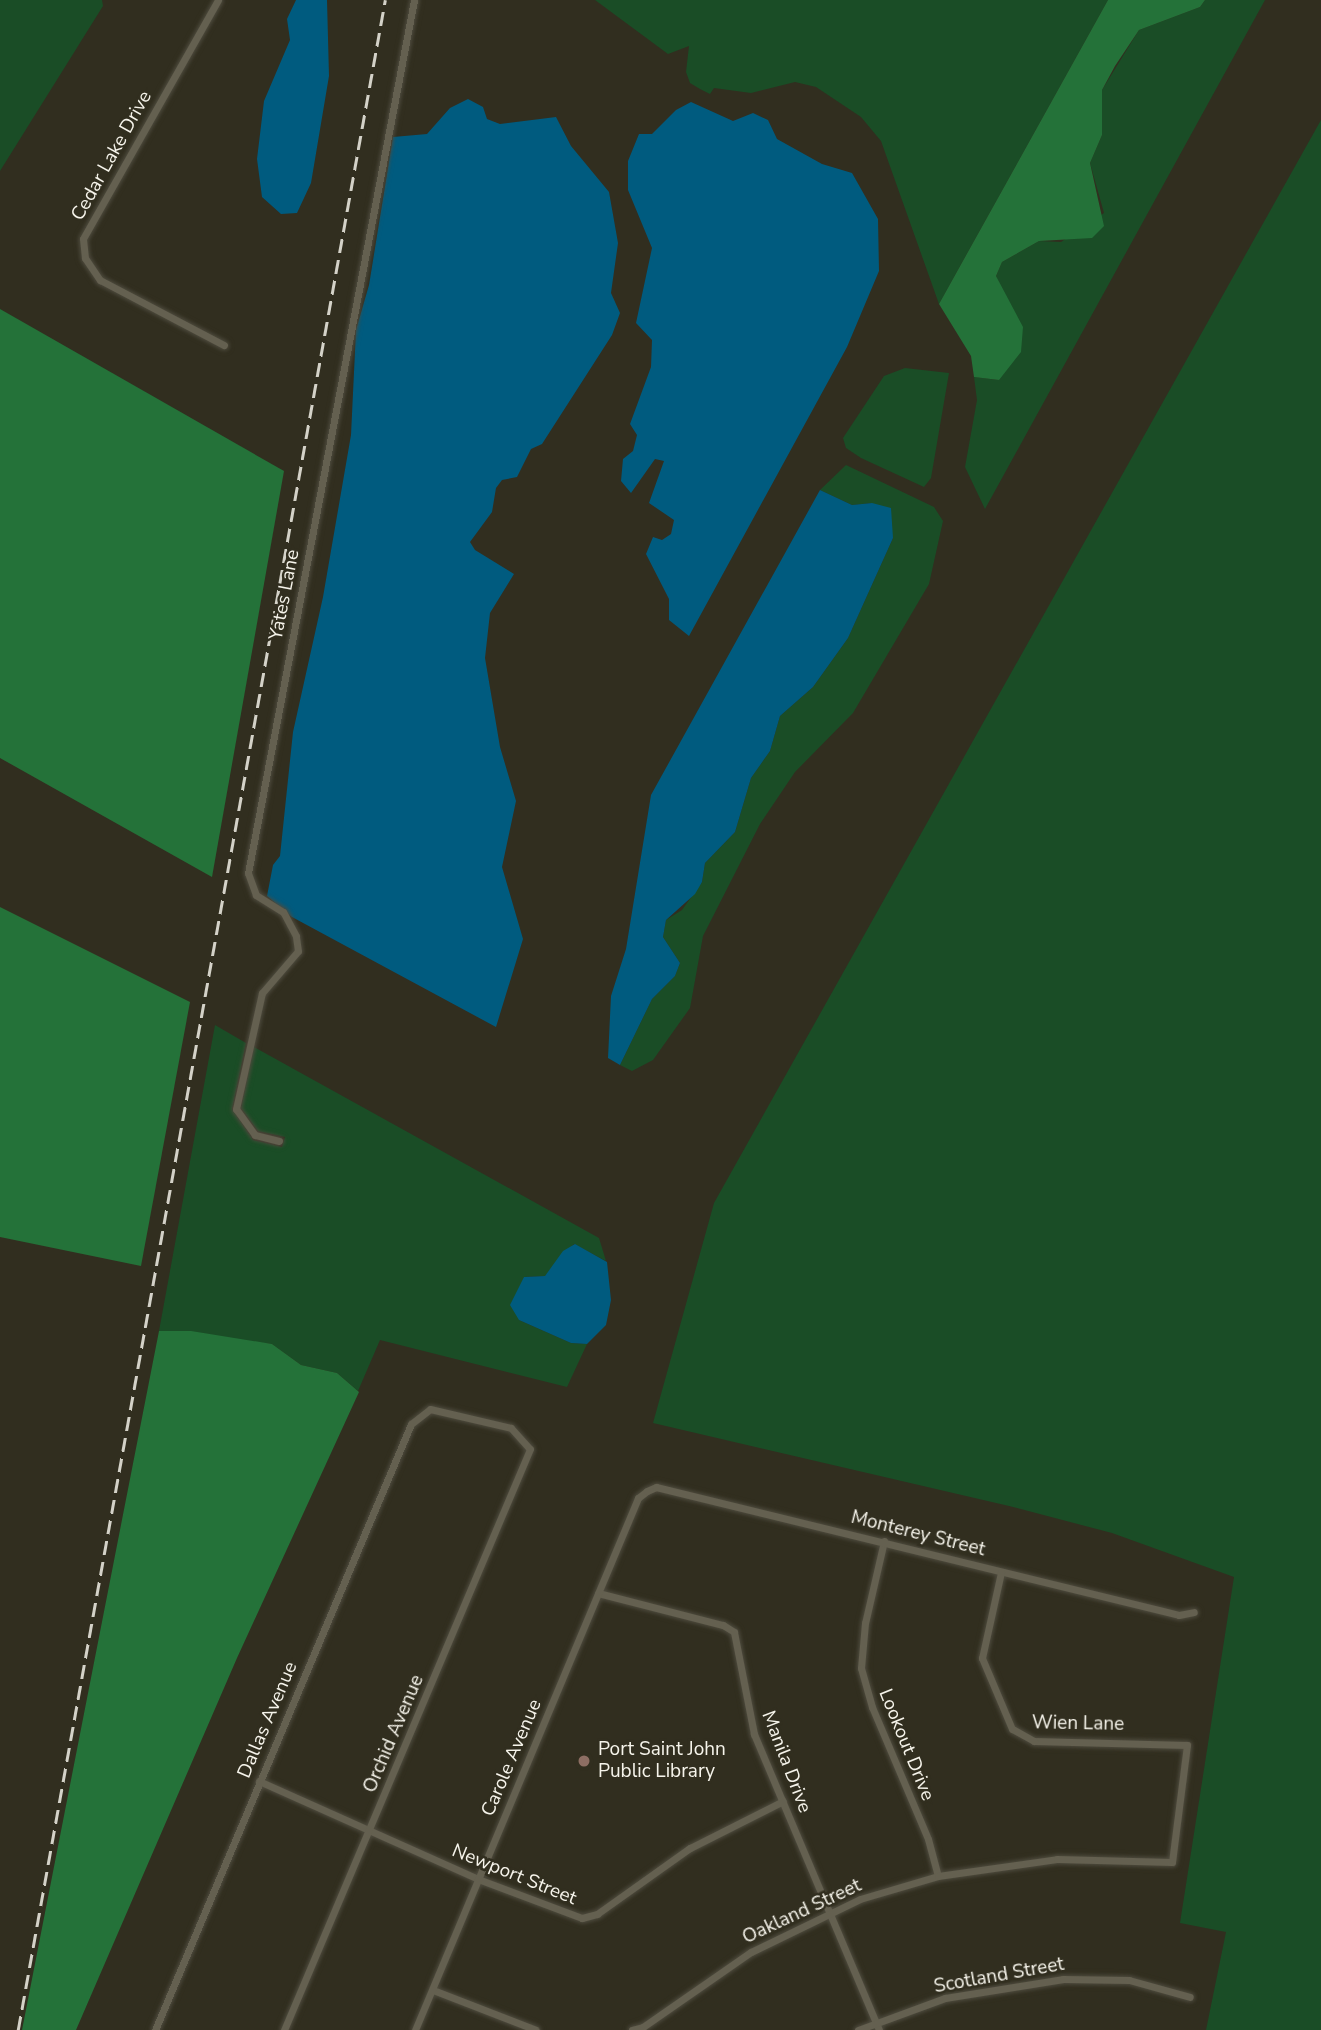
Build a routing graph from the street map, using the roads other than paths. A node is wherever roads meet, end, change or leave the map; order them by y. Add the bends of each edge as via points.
1 (218, 0) edge
2 (415, 0) edge
3 (224, 345) dead end
4 (279, 1141) dead end
5 (411, 1424) joint
6 (638, 1498) joint
7 (884, 1541) junction
8 (1001, 1572) junction
9 (598, 1593) junction
10 (1194, 1612) dead end
11 (259, 1781) junction
12 (783, 1801) junction
13 (371, 1831) junction
14 (1172, 1862) joint
15 (938, 1876) junction
16 (478, 1879) junction
17 (830, 1914) junction
18 (433, 1990) junction
19 (1190, 1997) dead end
20 (875, 2021) junction
21 (155, 2030) edge
22 (284, 2030) edge
23 (415, 2030) edge
24 (536, 2030) edge
25 (632, 2030) edge
26 (859, 2030) edge
27 (879, 2030) edge

1 - 3 street, Cedar Lake Drive via 83,239 85,258 100,280
2 - 4 street, Yates Lane via 248,873 256,895 283,912 296,936 298,951 262,993 236,1109 255,1136
5 - 11 street, Dallas Avenue
5 - 13 street, Orchid Avenue via 430,1409 511,1428 530,1449
6 - 7 street, Monterey Street via 656,1487
6 - 9 street, Carole Avenue
7 - 8 street, Monterey Street
7 - 15 street, Lookout Drive via 865,1623 861,1668
8 - 10 street, Monterey Street via 1179,1615
8 - 14 street, Wien Lane via 982,1658 1012,1729 1034,1741 1186,1745
9 - 12 street, Manila Drive via 723,1625 734,1632 754,1734
9 - 16 street, Carole Avenue
11 - 13 street, Newport Street
11 - 21 street, Dallas Avenue
12 - 16 street, Newport Street via 690,1848 597,1914 582,1918
12 - 17 street, Manila Drive
13 - 16 street, Newport Street
13 - 22 street, Orchid Avenue
14 - 15 street, Oakland Street via 1057,1858
15 - 17 street, Oakland Street via 860,1899
16 - 18 street, Carole Avenue
17 - 20 street, Manila Drive
17 - 25 street, Oakland Street via 751,1952 643,2027
18 - 23 street, Carole Avenue
18 - 24 street
19 - 20 street, Scotland Street via 1129,1980 1063,1979 945,1998
20 - 26 street, Scotland Street
20 - 27 street, Manila Drive

